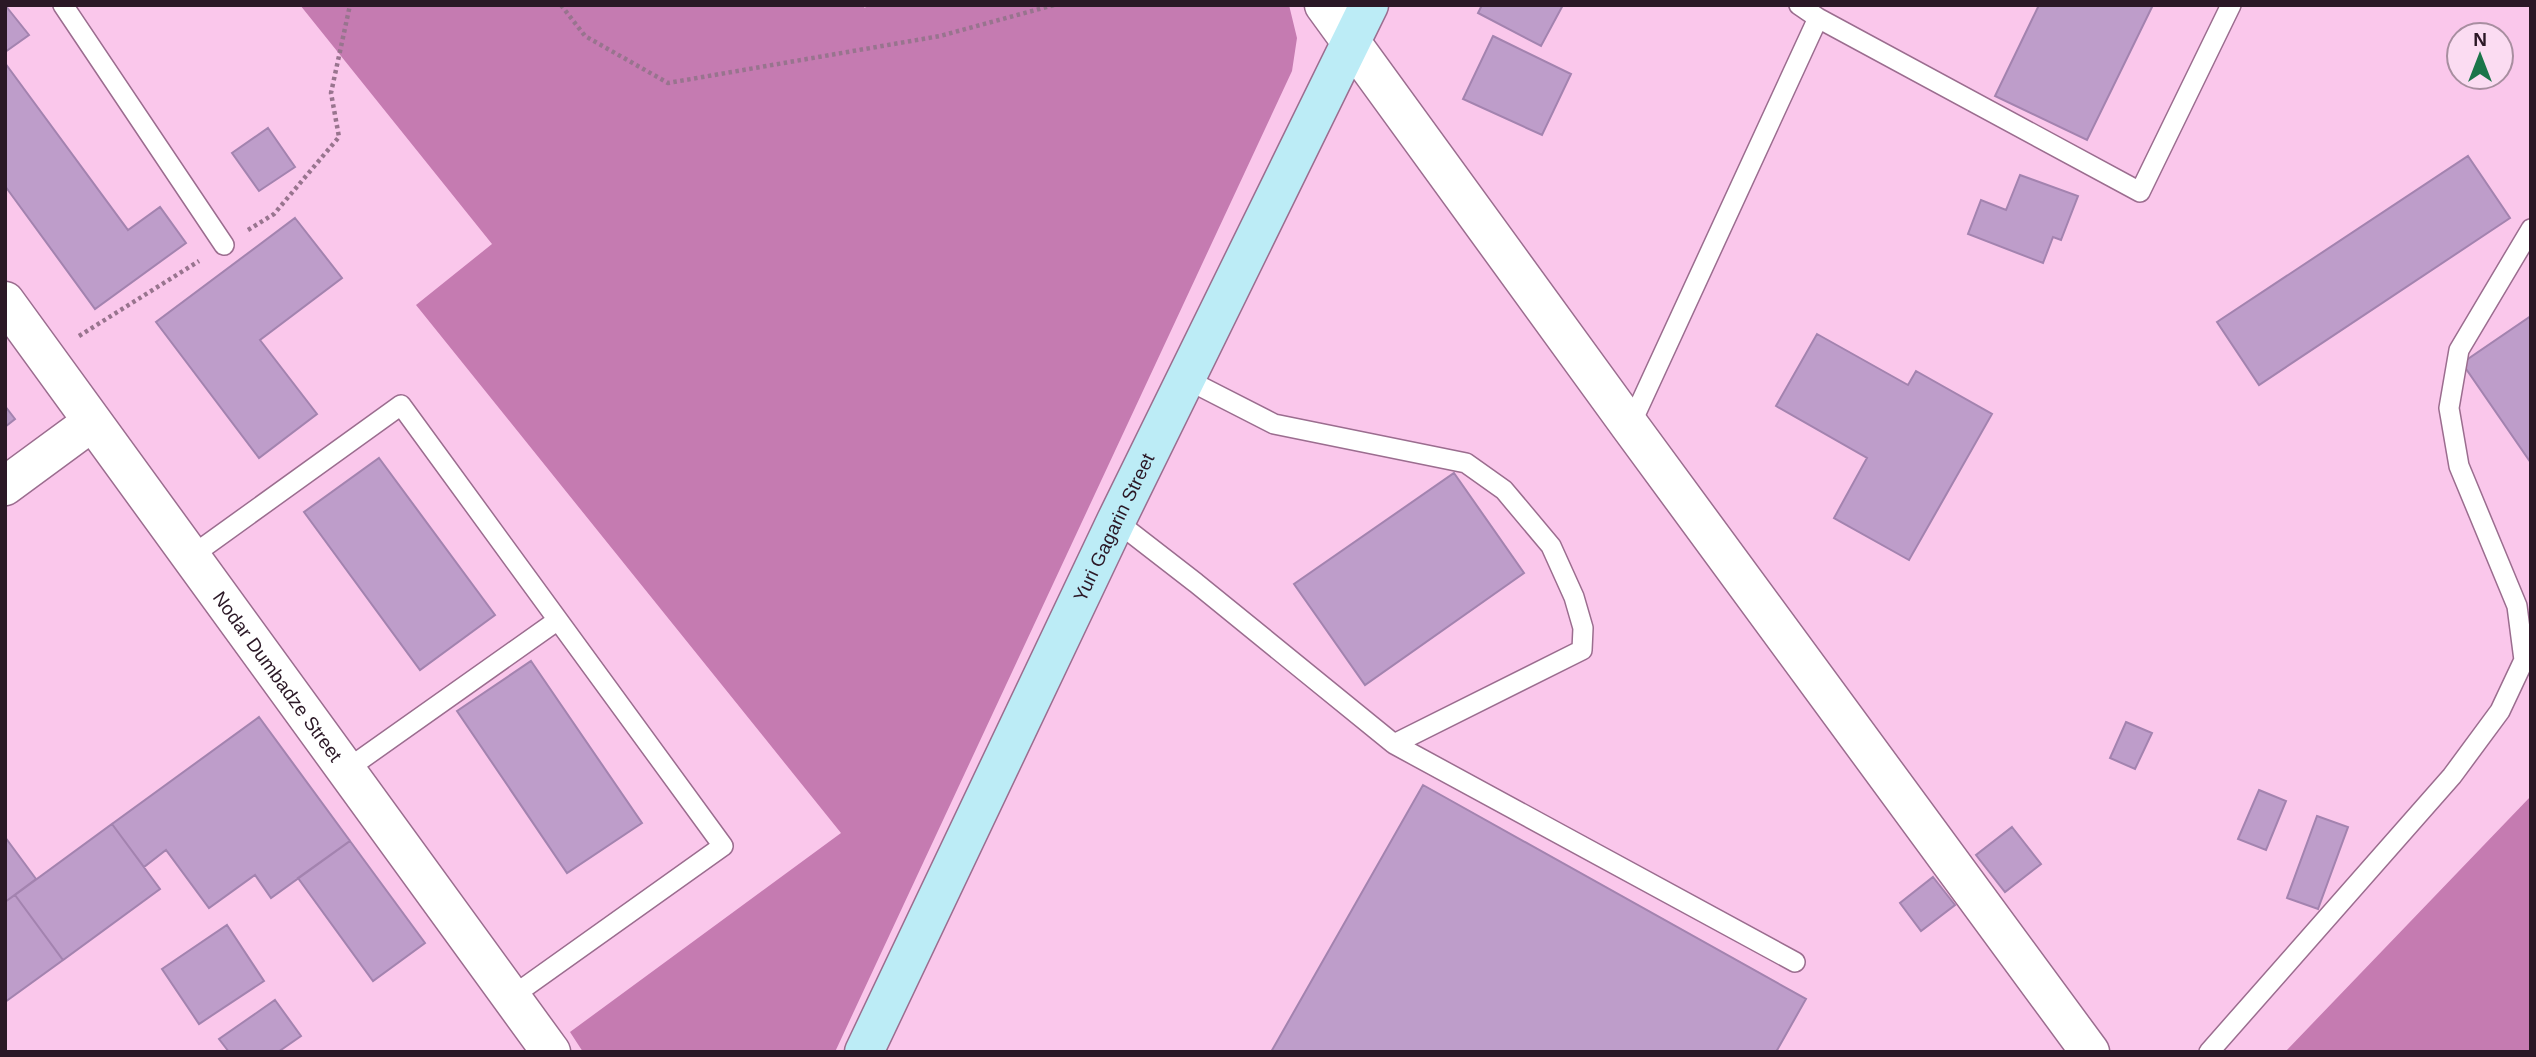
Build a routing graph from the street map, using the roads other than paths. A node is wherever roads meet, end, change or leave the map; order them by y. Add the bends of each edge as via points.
1 (63, 5) edge
2 (1324, 5) edge
3 (1369, 5) edge
4 (1799, 5) edge
5 (2231, 5) edge
6 (1818, 18) junction
7 (1351, 41) junction
8 (2531, 229) edge
9 (224, 245) dead end
10 (5, 301) edge
11 (1186, 379) junction
12 (92, 422) junction
13 (1630, 426) junction
14 (5, 486) edge
15 (1116, 521) junction
16 (191, 557) junction
17 (558, 620) junction
18 (1394, 744) junction
19 (346, 770) junction
20 (1795, 962) dead end
21 (511, 997) junction
22 (551, 1052) edge
23 (864, 1052) edge
24 (2090, 1052) edge
25 (2209, 1052) edge

1 - 9 lane
2 - 7 street
3 - 7 street, Yuri Gagarin Street
4 - 6 lane
5 - 6 lane via 2140,192
6 - 13 lane
7 - 11 street, Yuri Gagarin Street
7 - 13 street
8 - 25 lane via 2459,350 2449,408 2459,466 2517,606 2524,660 2500,711 2452,776
10 - 12 street, Nodar Dumbadze Street
11 - 15 street, Yuri Gagarin Street
11 - 18 lane via 1274,424 1466,463 1504,490 1551,547 1577,607 1583,628 1581,650
12 - 14 street
12 - 16 street, Nodar Dumbadze Street
13 - 24 street
15 - 18 lane
15 - 23 street, Yuri Gagarin Street
16 - 17 lane via 401,405
16 - 19 street, Nodar Dumbadze Street
17 - 19 lane
17 - 21 lane via 723,846
18 - 20 lane
19 - 21 street, Nodar Dumbadze Street
21 - 22 street, Nodar Dumbadze Street

